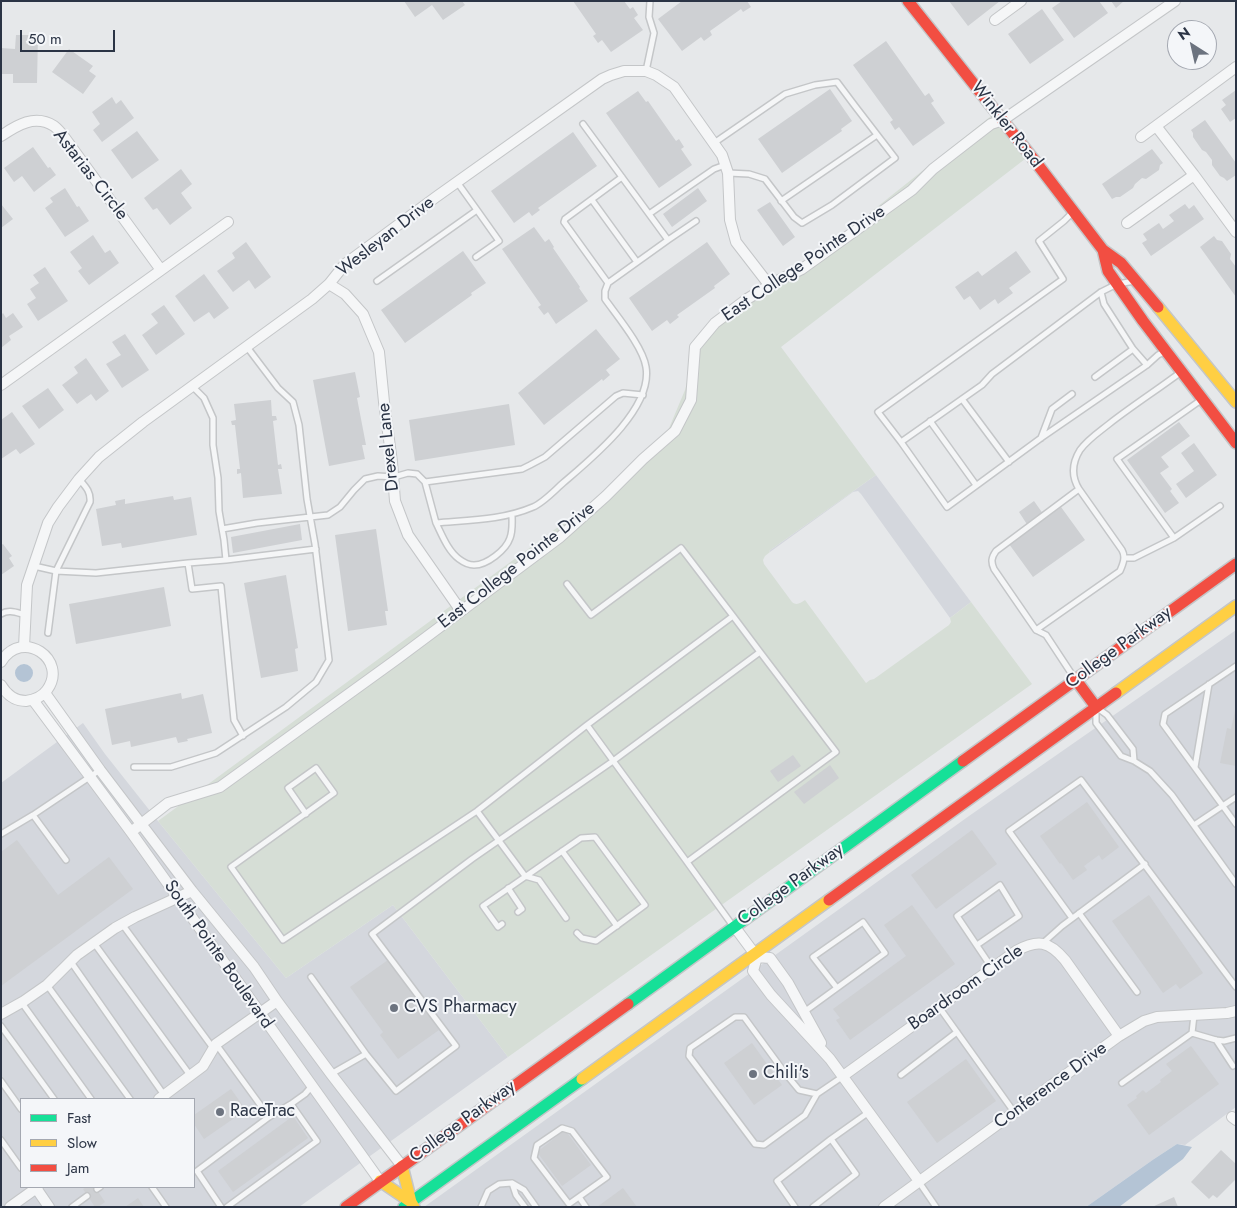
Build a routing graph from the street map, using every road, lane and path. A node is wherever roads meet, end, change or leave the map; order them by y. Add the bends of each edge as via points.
1 (650, 1) edge
2 (908, 1) edge
3 (1022, 1) edge
4 (1175, 1) edge
5 (995, 20) dead end
6 (1236, 67) edge
7 (646, 72) junction
8 (1003, 120) junction
9 (583, 124) dead end
10 (1156, 126) junction
11 (877, 135) junction
12 (1, 136) edge
13 (1141, 137) dead end
14 (714, 143) junction
15 (727, 169) junction
16 (1194, 175) junction
17 (622, 177) junction
18 (457, 182) junction
19 (592, 200) junction
20 (781, 200) junction
21 (477, 210) junction
22 (1074, 211) junction
23 (650, 214) junction
24 (696, 221) dead end
25 (228, 222) dead end
26 (1127, 223) dead end
27 (1236, 232) edge
28 (668, 240) junction
29 (1103, 250) junction
30 (476, 257) dead end
31 (637, 262) junction
32 (161, 270) junction
33 (1135, 280) junction
34 (377, 281) dead end
35 (608, 283) junction
36 (329, 284) junction
37 (1117, 284) junction
38 (770, 286) junction
39 (1101, 292) junction
40 (247, 347) junction
41 (1133, 349) junction
42 (1166, 351) junction
43 (1147, 365) junction
44 (1182, 372) junction
45 (1095, 377) dead end
46 (1, 385) edge
47 (192, 386) junction
48 (1072, 394) dead end
49 (643, 396) junction
50 (962, 399) junction
51 (1203, 399) junction
52 (1236, 402) edge
53 (930, 421) junction
54 (1041, 438) junction
55 (901, 442) junction
56 (1236, 443) edge
57 (1009, 462) junction
58 (394, 477) junction
59 (79, 479) junction
60 (425, 482) junction
61 (976, 486) junction
62 (1079, 489) junction
63 (1220, 506) dead end
64 (512, 514) junction
65 (310, 516) junction
66 (436, 523) junction
67 (222, 529) junction
68 (1174, 538) junction
69 (316, 549) junction
70 (1125, 558) junction
71 (226, 560) junction
72 (188, 563) junction
73 (1236, 564) edge
74 (34, 566) junction
75 (56, 570) junction
76 (567, 584) dead end
77 (1236, 606) edge
78 (461, 611) junction
79 (1, 614) edge
80 (26, 616) junction
81 (733, 616) junction
82 (1036, 630) junction
83 (48, 633) dead end
84 (24, 647) junction
85 (760, 652) junction
86 (1, 662) edge
87 (1236, 666) edge
88 (1076, 680) junction
89 (1209, 684) junction
90 (1, 685) edge
91 (45, 693) junction
92 (33, 700) junction
93 (1096, 707) junction
94 (62, 716) junction
95 (52, 724) junction
96 (587, 725) junction
97 (243, 736) junction
98 (613, 761) junction
99 (1134, 761) junction
100 (134, 767) dead end
101 (1194, 767) junction
102 (100, 770) junction
103 (90, 776) junction
104 (1236, 797) edge
105 (1222, 805) junction
106 (477, 811) junction
107 (306, 814) junction
108 (33, 815) junction
109 (141, 824) junction
110 (1236, 824) edge
111 (1194, 825) junction
112 (132, 832) junction
113 (1, 834) edge
114 (498, 840) junction
115 (562, 851) junction
116 (66, 860) dead end
117 (687, 862) junction
118 (1145, 864) junction
119 (525, 876) junction
120 (1236, 884) edge
121 (508, 888) junction
122 (192, 891) junction
123 (178, 898) junction
124 (518, 912) dead end
125 (1079, 913) junction
126 (566, 918) dead end
127 (1072, 918) junction
128 (121, 924) junction
129 (502, 924) dead end
130 (617, 926) junction
131 (734, 926) junction
132 (578, 933) dead end
133 (94, 943) junction
134 (1043, 943) junction
135 (977, 946) junction
136 (756, 955) junction
137 (71, 962) junction
138 (992, 968) junction
139 (311, 977) dead end
140 (47, 985) junction
141 (1236, 987) edge
142 (837, 988) junction
143 (1137, 992) dead end
144 (277, 1001) junction
145 (22, 1002) junction
146 (939, 1007) junction
147 (1236, 1011) edge
148 (804, 1012) junction
149 (1, 1014) edge
150 (260, 1014) junction
151 (1194, 1015) junction
152 (1, 1026) edge
153 (957, 1032) junction
154 (1192, 1033) junction
155 (1119, 1036) junction
156 (1236, 1038) edge
157 (1216, 1040) junction
158 (215, 1046) junction
159 (366, 1054) junction
160 (830, 1059) junction
161 (1233, 1066) dead end
162 (331, 1074) junction
163 (901, 1074) dead end
164 (191, 1075) junction
165 (843, 1076) junction
166 (1, 1081) edge
167 (1122, 1083) dead end
168 (312, 1086) junction
169 (817, 1094) junction
170 (161, 1097) edge
171 (53, 1098) edge
172 (90, 1098) edge
173 (129, 1098) edge
174 (291, 1104) junction
175 (20, 1108) edge
176 (869, 1112) junction
177 (1014, 1113) junction
178 (269, 1117) junction
179 (832, 1139) junction
180 (1, 1140) edge
181 (402, 1166) junction
182 (20, 1167) edge
183 (380, 1181) junction
184 (919, 1181) junction
185 (512, 1183) junction
186 (35, 1188) edge
187 (37, 1188) edge
188 (153, 1188) edge
189 (87, 1196) dead end
190 (579, 1197) junction
191 (410, 1205) edge
192 (10, 1207) edge
193 (49, 1207) edge
194 (72, 1207) edge
195 (166, 1207) edge
196 (221, 1207) edge
197 (227, 1207) edge
198 (346, 1207) edge
199 (481, 1207) edge
200 (524, 1207) edge
201 (536, 1207) edge
202 (586, 1207) edge
203 (795, 1207) edge
204 (813, 1207) edge
205 (884, 1207) edge
206 (936, 1207) edge

1 - 7 lane via 649,17 654,33
2 - 8 main road, Winkler Road
3 - 5 street
4 - 8 street, East College Pointe Drive
6 - 10 street
7 - 14 street, Wesleyan Drive via 674,87
7 - 18 street, Wesleyan Drive via 624,71 602,79
8 - 22 main road, Winkler Road
8 - 38 street, East College Pointe Drive via 990,124 912,190 802,269
9 - 17 lane
10 - 13 street
10 - 16 street
11 - 14 lane via 837,82 785,94
11 - 20 lane
11 - 20 lane via 895,158 832,204 802,223
12 - 32 street, Astarias Circle via 27,122 41,121 55,126
14 - 15 street, Wesleyan Drive
15 - 20 lane via 765,179
15 - 23 lane via 714,169
15 - 38 street, Wesleyan Drive via 730,220 736,242
16 - 26 street
16 - 27 street
17 - 19 lane
17 - 23 lane
18 - 21 lane
18 - 36 street, Wesleyan Drive via 345,264
19 - 31 lane
19 - 35 lane via 564,222
21 - 30 lane via 499,241
21 - 34 lane
22 - 29 main road, Winkler Road
22 - 55 lane via 1039,241 1063,279 878,412
23 - 28 lane
24 - 28 lane
25 - 32 street
28 - 31 lane
29 - 33 main road, Winkler Road via 1121,263
29 - 37 main road, Winkler Road via 1108,270
31 - 35 lane
32 - 46 street
33 - 37 lane
33 - 52 main road, Winkler Road
35 - 49 lane via 605,299 643,354 647,379
36 - 40 street, Wesleyan Drive
36 - 58 street, Drexel Lane via 345,294 363,314 379,352
37 - 39 lane
37 - 42 main road, Winkler Road
38 - 78 street, East College Pointe Drive via 715,323 695,347 691,400 676,431 559,538
39 - 41 lane via 1104,304
39 - 50 lane
40 - 47 street, Wesleyan Drive
40 - 65 lane via 278,388 293,402 299,425
41 - 43 lane
41 - 45 lane
42 - 43 lane
42 - 44 main road, Winkler Road
43 - 54 lane
44 - 51 main road, Winkler Road
44 - 62 lane via 1088,440 1074,464 1073,472
47 - 59 street, Wesleyan Drive via 99,457
47 - 67 lane via 204,398 213,418 218,511
48 - 54 lane via 1052,409
49 - 60 lane via 623,393 616,396 545,457 522,469
49 - 64 lane via 627,421 568,479 536,506
50 - 53 lane
50 - 57 lane
51 - 56 main road, Winkler Road
51 - 68 lane via 1117,460
53 - 55 lane
53 - 61 lane
54 - 57 lane
55 - 61 lane via 947,506
57 - 61 lane
58 - 60 lane via 417,474
58 - 65 lane via 365,479 340,507 328,515
58 - 78 street, Drexel Lane via 395,501 408,534
59 - 74 street, Wesleyan Drive via 51,518
59 - 75 lane via 90,494 90,502
60 - 66 lane
62 - 70 lane
62 - 82 lane via 996,551 992,558 994,569
63 - 68 lane
64 - 66 lane
64 - 66 lane via 511,536 504,549 474,565 452,552
65 - 67 lane
65 - 69 lane
67 - 71 lane
68 - 70 lane via 1134,558
69 - 71 lane
69 - 97 lane via 329,660 316,682
70 - 82 lane via 1120,571
71 - 72 lane
72 - 75 lane via 96,573
72 - 97 lane via 192,589 221,586 234,720
73 - 88 main road, College Parkway
74 - 75 lane
74 - 80 street, Wesleyan Drive via 27,585
75 - 83 lane
76 - 81 lane via 591,615 681,548
77 - 93 main road, College Parkway
78 - 109 street, East College Pointe Drive via 220,787 168,803
79 - 80 lane via 10,611
80 - 84 street, Wesleyan Drive
81 - 85 lane
81 - 96 lane
82 - 88 lane via 1046,636
84 - 86 street via 15,649
84 - 91 street via 40,651 50,663 52,678
85 - 98 lane
85 - 117 lane via 836,752
87 - 89 lane
88 - 93 main road
88 - 131 main road, College Parkway
89 - 101 lane
89 - 101 lane via 1166,714 1163,724
90 - 92 street via 15,699
91 - 92 street
91 - 94 street, South Pointe Boulevard
92 - 95 street, South Pointe Boulevard
93 - 99 lane via 1107,715 1133,748
93 - 99 lane via 1096,723 1122,756
93 - 136 main road, College Parkway
94 - 95 lane
94 - 102 street, South Pointe Boulevard
95 - 103 street, South Pointe Boulevard
96 - 98 lane
96 - 106 lane
97 - 100 lane via 216,753 171,766
98 - 114 lane
98 - 117 lane
99 - 111 lane via 1150,771
101 - 105 lane
102 - 103 lane
102 - 109 street, South Pointe Boulevard
103 - 108 lane
103 - 112 street, South Pointe Boulevard
104 - 105 lane
105 - 110 lane
105 - 111 lane
106 - 107 lane via 283,940 231,867
106 - 114 lane
107 - 107 lane via 334,793 316,768 288,788
108 - 113 lane
108 - 116 lane
109 - 112 street, East College Pointe Drive
109 - 122 street, South Pointe Boulevard
111 - 120 lane
112 - 123 street, South Pointe Boulevard
114 - 119 lane
114 - 159 lane via 372,934 456,1046 396,1091
115 - 119 lane
115 - 130 lane
115 - 130 lane via 581,838 595,837 645,905
117 - 131 lane
118 - 125 lane
118 - 127 lane via 1081,780 1009,831
118 - 141 lane
119 - 121 lane
119 - 126 lane via 538,880
121 - 124 lane via 522,909
121 - 129 lane via 483,906 498,926
122 - 123 street
122 - 144 street, South Pointe Boulevard via 254,967
123 - 128 street
123 - 150 street, South Pointe Boulevard
125 - 127 lane
125 - 143 lane
127 - 134 lane
128 - 133 street
128 - 158 lane
130 - 132 lane via 596,941 582,938
131 - 136 street
131 - 181 main road, College Parkway
133 - 137 street
133 - 164 lane
134 - 138 street, Boardroom Circle via 1029,944
134 - 155 street, Boardroom Circle via 1065,960
135 - 135 lane via 957,916 1000,885 1019,916
135 - 138 lane
136 - 148 street via 770,958
136 - 160 street via 753,971
136 - 191 main road, College Parkway
137 - 140 street
137 - 170 lane
138 - 146 street, Boardroom Circle
139 - 159 lane
140 - 145 street
140 - 173 lane
142 - 142 lane via 885,953 863,922 813,957
142 - 148 lane
144 - 150 street
144 - 162 street, South Pointe Boulevard
145 - 149 street
145 - 172 lane
146 - 153 lane
146 - 165 street, Boardroom Circle
147 - 151 street, Conference Drive
148 - 160 street
150 - 158 street
150 - 168 street, South Pointe Boulevard
151 - 154 lane
151 - 155 street, Conference Drive via 1144,1021
152 - 171 lane
153 - 163 lane
153 - 177 lane
154 - 157 lane
154 - 167 lane
155 - 177 street, Conference Drive
156 - 157 lane
157 - 161 lane
158 - 164 street via 203,1066
158 - 178 lane
159 - 162 lane
160 - 165 street
162 - 181 street, South Pointe Boulevard
164 - 170 street
165 - 169 lane
165 - 176 street
166 - 175 lane
168 - 174 lane
168 - 183 street, South Pointe Boulevard
169 - 169 lane via 799,1090 744,1017 735,1016 690,1048 689,1056 755,1144 764,1144 805,1115
174 - 178 lane
174 - 197 lane via 317,1141
176 - 179 lane
176 - 184 street
177 - 184 street, Conference Drive
178 - 196 lane via 197,1171
179 - 203 lane via 777,1181
179 - 204 lane via 856,1174
180 - 182 lane
181 - 183 main road, College Parkway
181 - 191 main road, South Pointe Boulevard
183 - 191 main road, South Pointe Boulevard
183 - 198 main road, College Parkway
184 - 205 street, Conference Drive
184 - 206 lane
185 - 199 lane via 499,1184 488,1192
185 - 200 lane
185 - 201 lane via 524,1190
186 - 192 street
187 - 193 street
188 - 195 lane
189 - 194 lane
190 - 190 lane via 607,1177 572,1131 562,1128 537,1145 534,1158 569,1204
190 - 202 lane

